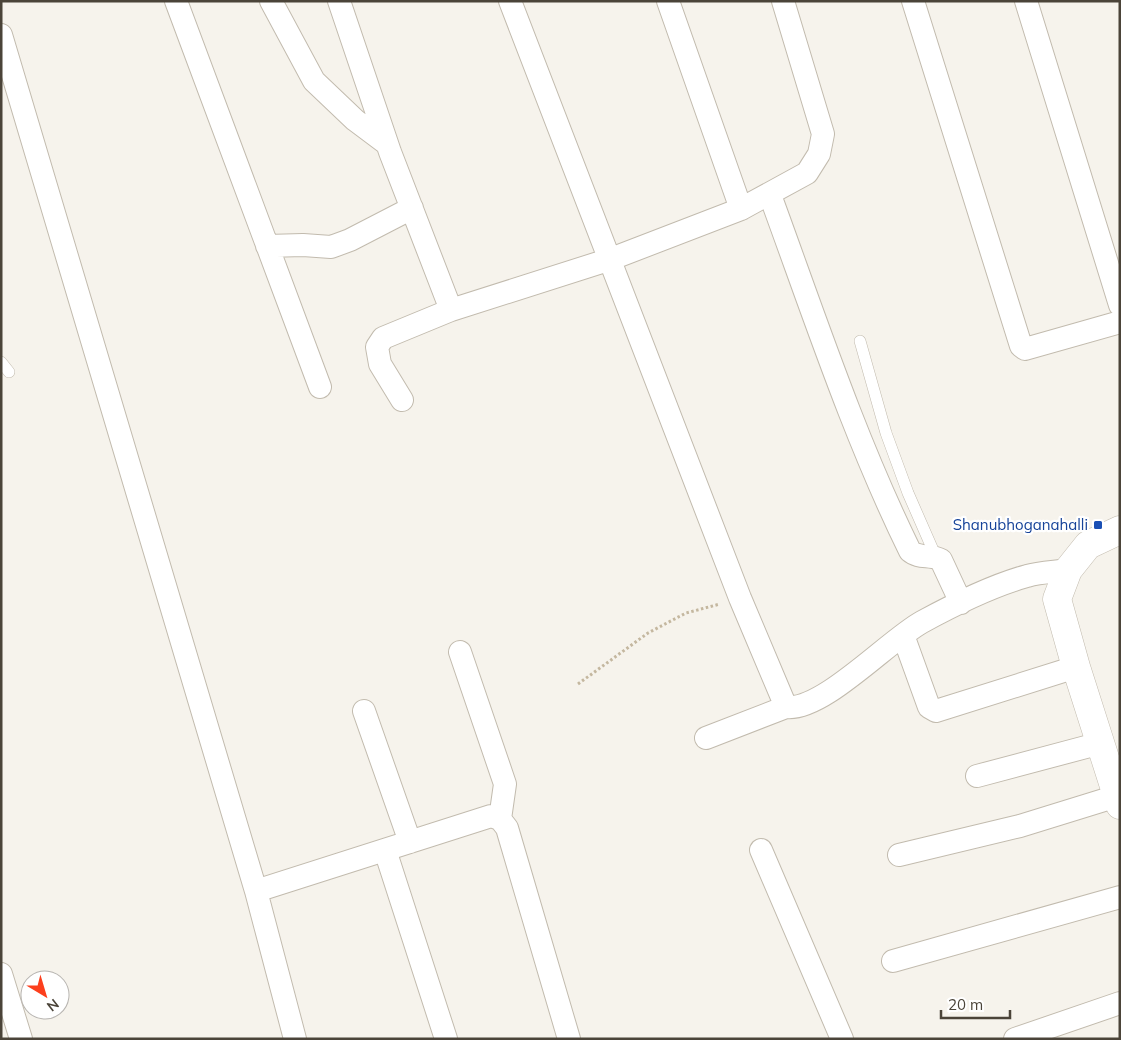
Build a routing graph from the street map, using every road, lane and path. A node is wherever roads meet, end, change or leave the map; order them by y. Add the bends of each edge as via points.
1 (176, 1) edge
2 (270, 1) edge
3 (339, 1) edge
4 (510, 1) edge
5 (668, 1) edge
6 (783, 1) edge
7 (913, 1) edge
8 (1026, 1) edge
9 (1, 35) edge
10 (387, 144) junction
11 (770, 195) junction
12 (412, 208) junction
13 (742, 209) junction
14 (267, 246) junction
15 (611, 259) junction
16 (1120, 305) edge
17 (451, 310) junction
18 (1120, 322) edge
19 (860, 342) dead end
20 (320, 387) dead end
21 (402, 400) dead end
22 (1120, 530) edge
23 (936, 557) junction
24 (1068, 570) junction
25 (740, 598) junction
26 (961, 603) junction
27 (903, 635) junction
28 (460, 652) dead end
29 (1076, 667) junction
30 (578, 684) dead end
31 (786, 707) junction
32 (364, 711) dead end
33 (706, 738) dead end
34 (1101, 743) junction
35 (977, 776) dead end
36 (1118, 801) edge
37 (500, 819) junction
38 (410, 842) junction
39 (386, 850) junction
40 (761, 850) dead end
41 (899, 855) dead end
42 (256, 891) junction
43 (1120, 897) edge
44 (893, 962) dead end
45 (1, 974) edge
46 (1120, 1003) edge
47 (21, 1039) edge
48 (295, 1039) edge
49 (446, 1039) edge
50 (569, 1039) edge
51 (842, 1039) edge
52 (1015, 1039) edge

1 - 14 street
2 - 10 street via 314,81 354,120
3 - 10 street
4 - 15 street
5 - 13 street
6 - 11 street via 823,134 819,154 807,174
7 - 18 street via 1021,346 1025,349
8 - 16 street
9 - 42 street
10 - 12 street
11 - 13 street
11 - 23 street via 882,494 910,551 917,556
12 - 14 street via 331,247
12 - 17 street
13 - 15 street
14 - 20 street
15 - 17 street
15 - 25 street
17 - 21 street via 383,338 377,347 380,364
19 - 23 lane via 886,434
22 - 24 street via 1088,545
23 - 26 street via 941,560
24 - 26 street via 1027,576
24 - 29 street via 1057,599
25 - 30 path via 686,613 648,634
25 - 31 street
26 - 27 street
27 - 29 street via 929,707 936,711
27 - 31 street via 826,693 795,708
28 - 37 street via 505,784
29 - 34 street
31 - 33 street
32 - 38 street
34 - 35 street
34 - 36 street
36 - 41 street
37 - 38 street via 491,816
37 - 50 street via 507,828
38 - 39 street
39 - 42 street
39 - 49 street
40 - 51 street
42 - 48 street
43 - 44 street
45 - 47 street
46 - 52 street

